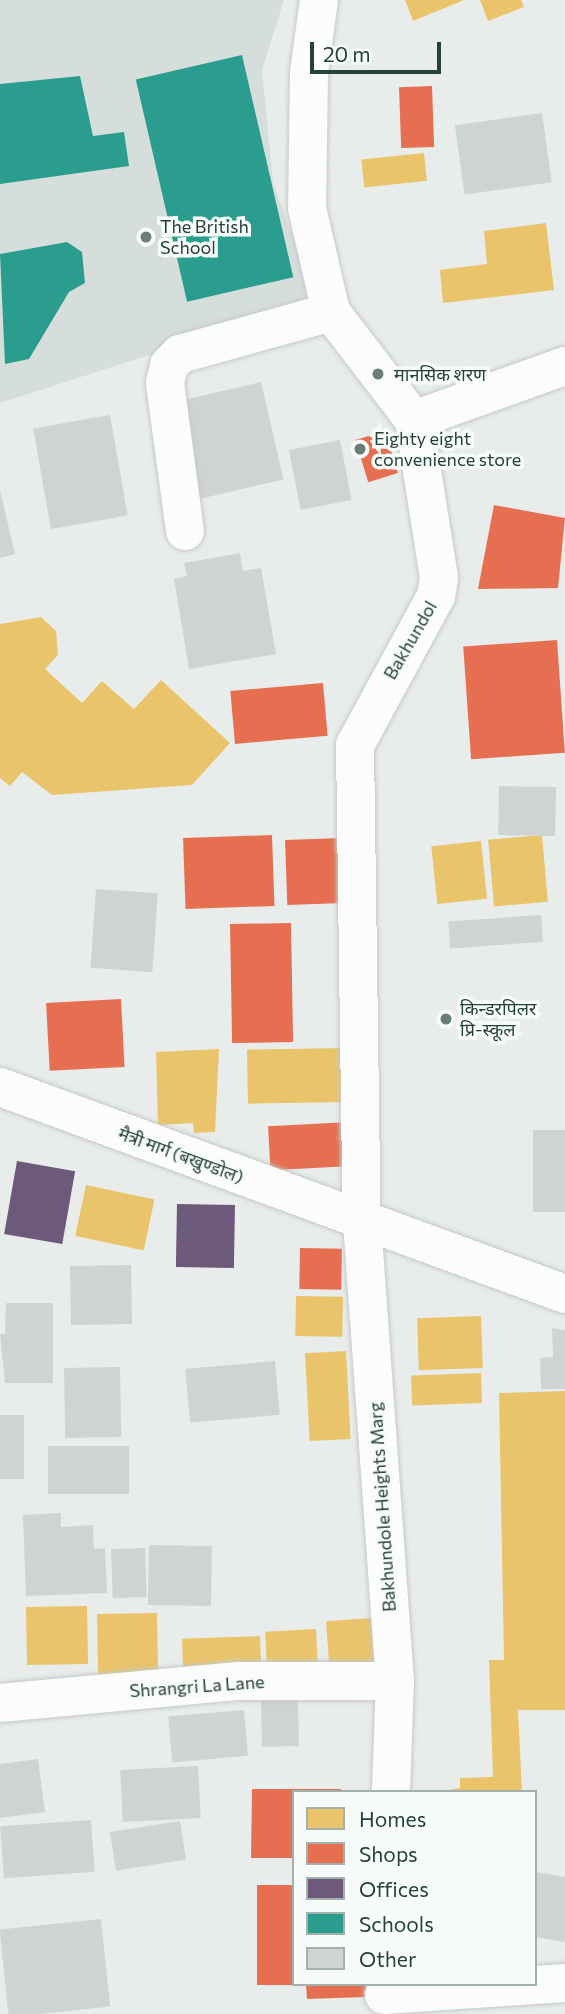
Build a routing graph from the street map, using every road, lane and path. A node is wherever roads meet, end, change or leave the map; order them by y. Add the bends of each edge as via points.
1 (319, 0) edge
2 (331, 312) junction
3 (565, 366) edge
4 (414, 420) junction
5 (185, 531) dead end
6 (0, 1087) edge
7 (362, 1222) junction
8 (565, 1294) edge
9 (395, 1681) junction
10 (0, 1703) edge
11 (391, 1790) edge
12 (565, 1983) edge
13 (537, 1985) edge
14 (529, 1986) edge
15 (384, 1998) edge

1 - 2 street via 309,72 307,208
2 - 4 street
2 - 5 street via 180,354 169,365 165,383
3 - 4 street
4 - 7 street, Bakhundol via 436,596 355,745
6 - 7 street, मैत्री मार्ग (बखुण्डोल)
7 - 8 street, मैत्री मार्ग (बखुण्डोल)
7 - 9 street, Bakhundole Heights Marg
9 - 10 street, Shrangri La Lane via 239,1681
9 - 11 street, Bakhundole Heights Marg
12 - 13 street
14 - 15 street

